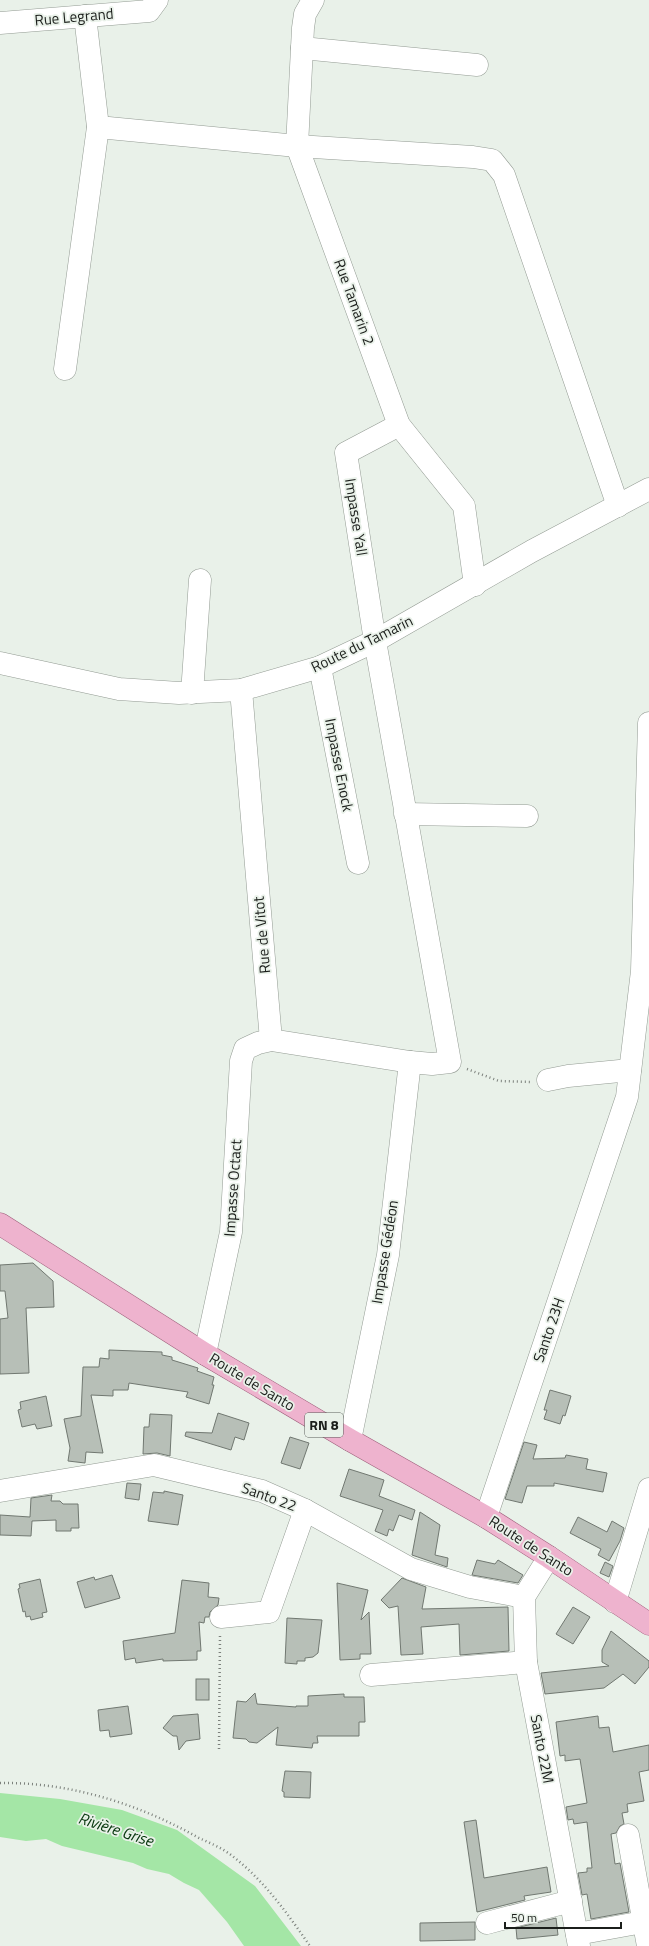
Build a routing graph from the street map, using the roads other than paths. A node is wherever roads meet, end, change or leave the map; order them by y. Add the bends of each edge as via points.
1 (313, 0) edge
2 (153, 6) edge
3 (85, 16) junction
4 (0, 23) edge
5 (302, 48) junction
6 (477, 65) dead end
7 (98, 127) junction
8 (297, 146) junction
9 (65, 369) dead end
10 (399, 424) junction
11 (649, 489) edge
12 (618, 506) junction
13 (200, 580) dead end
14 (475, 585) junction
15 (375, 641) junction
16 (0, 663) edge
17 (320, 667) junction
18 (242, 690) junction
19 (192, 693) junction
20 (649, 723) edge
21 (406, 814) junction
22 (527, 816) dead end
23 (358, 863) dead end
24 (271, 1040) junction
25 (410, 1062) junction
26 (630, 1070) junction
27 (542, 1081) road end
28 (0, 1224) edge
29 (205, 1354) junction
30 (350, 1440) junction
31 (649, 1488) edge
32 (0, 1491) edge
33 (305, 1510) junction
34 (486, 1517) junction
35 (549, 1557) junction
36 (524, 1597) junction
37 (615, 1602) junction
38 (221, 1617) road end
39 (649, 1624) edge
40 (526, 1662) junction
41 (370, 1675) dead end
42 (628, 1835) dead end
43 (571, 1901) junction
44 (487, 1922) dead end
45 (643, 1922) junction
46 (578, 1940) edge
47 (648, 1946) edge

1 - 5 street, Rue Tamarin 2 via 305,14
2 - 3 street, Rue Legrand
3 - 4 street, Rue Legrand
3 - 7 street
5 - 6 street
5 - 8 street, Rue Tamarin 2
7 - 8 street
7 - 9 street
8 - 10 street, Rue Tamarin 2
8 - 12 street via 473,157 492,160 499,167 504,175
10 - 14 street, Rue Tamarin 2 via 464,506
10 - 15 street, Impasse Yall via 346,453
11 - 12 street, Route du Tamarin
12 - 14 street, Route du Tamarin via 532,551
13 - 19 street
14 - 15 street, Route du Tamarin
15 - 17 street, Route du Tamarin
15 - 21 street
16 - 19 street, Route du Tamarin via 119,689
17 - 18 street, Route du Tamarin
17 - 23 street, Impasse Enock
18 - 19 street, Route du Tamarin
18 - 24 street, Rue de Vitot
20 - 26 street, Santo 23H via 642,972
21 - 22 street
21 - 25 street via 450,1062
24 - 25 street
24 - 29 street, Impasse Octact via 245,1049 241,1061 231,1232
25 - 30 street, Impasse Gédéon via 388,1255
26 - 27 street
26 - 34 street, Santo 23H via 627,1097 613,1142
28 - 29 main road, Route de Santo / RN 8
29 - 30 main road, Route de Santo / RN 8
30 - 34 main road, Route de Santo / RN 8
31 - 37 street
32 - 33 street, Santo 22 via 154,1465 262,1491
33 - 36 street, Santo 22 via 411,1569 470,1587
33 - 38 street via 269,1612
34 - 35 main road, Route de Santo / RN 8
35 - 36 street
35 - 37 main road, Route de Santo / RN 8
36 - 40 street, Santo 22M
37 - 39 main road, Route de Santo / RN 8
40 - 41 street
40 - 43 street, Santo 22M
42 - 45 street
43 - 44 street
43 - 46 street, Santo 22M
45 - 46 street
45 - 47 street

